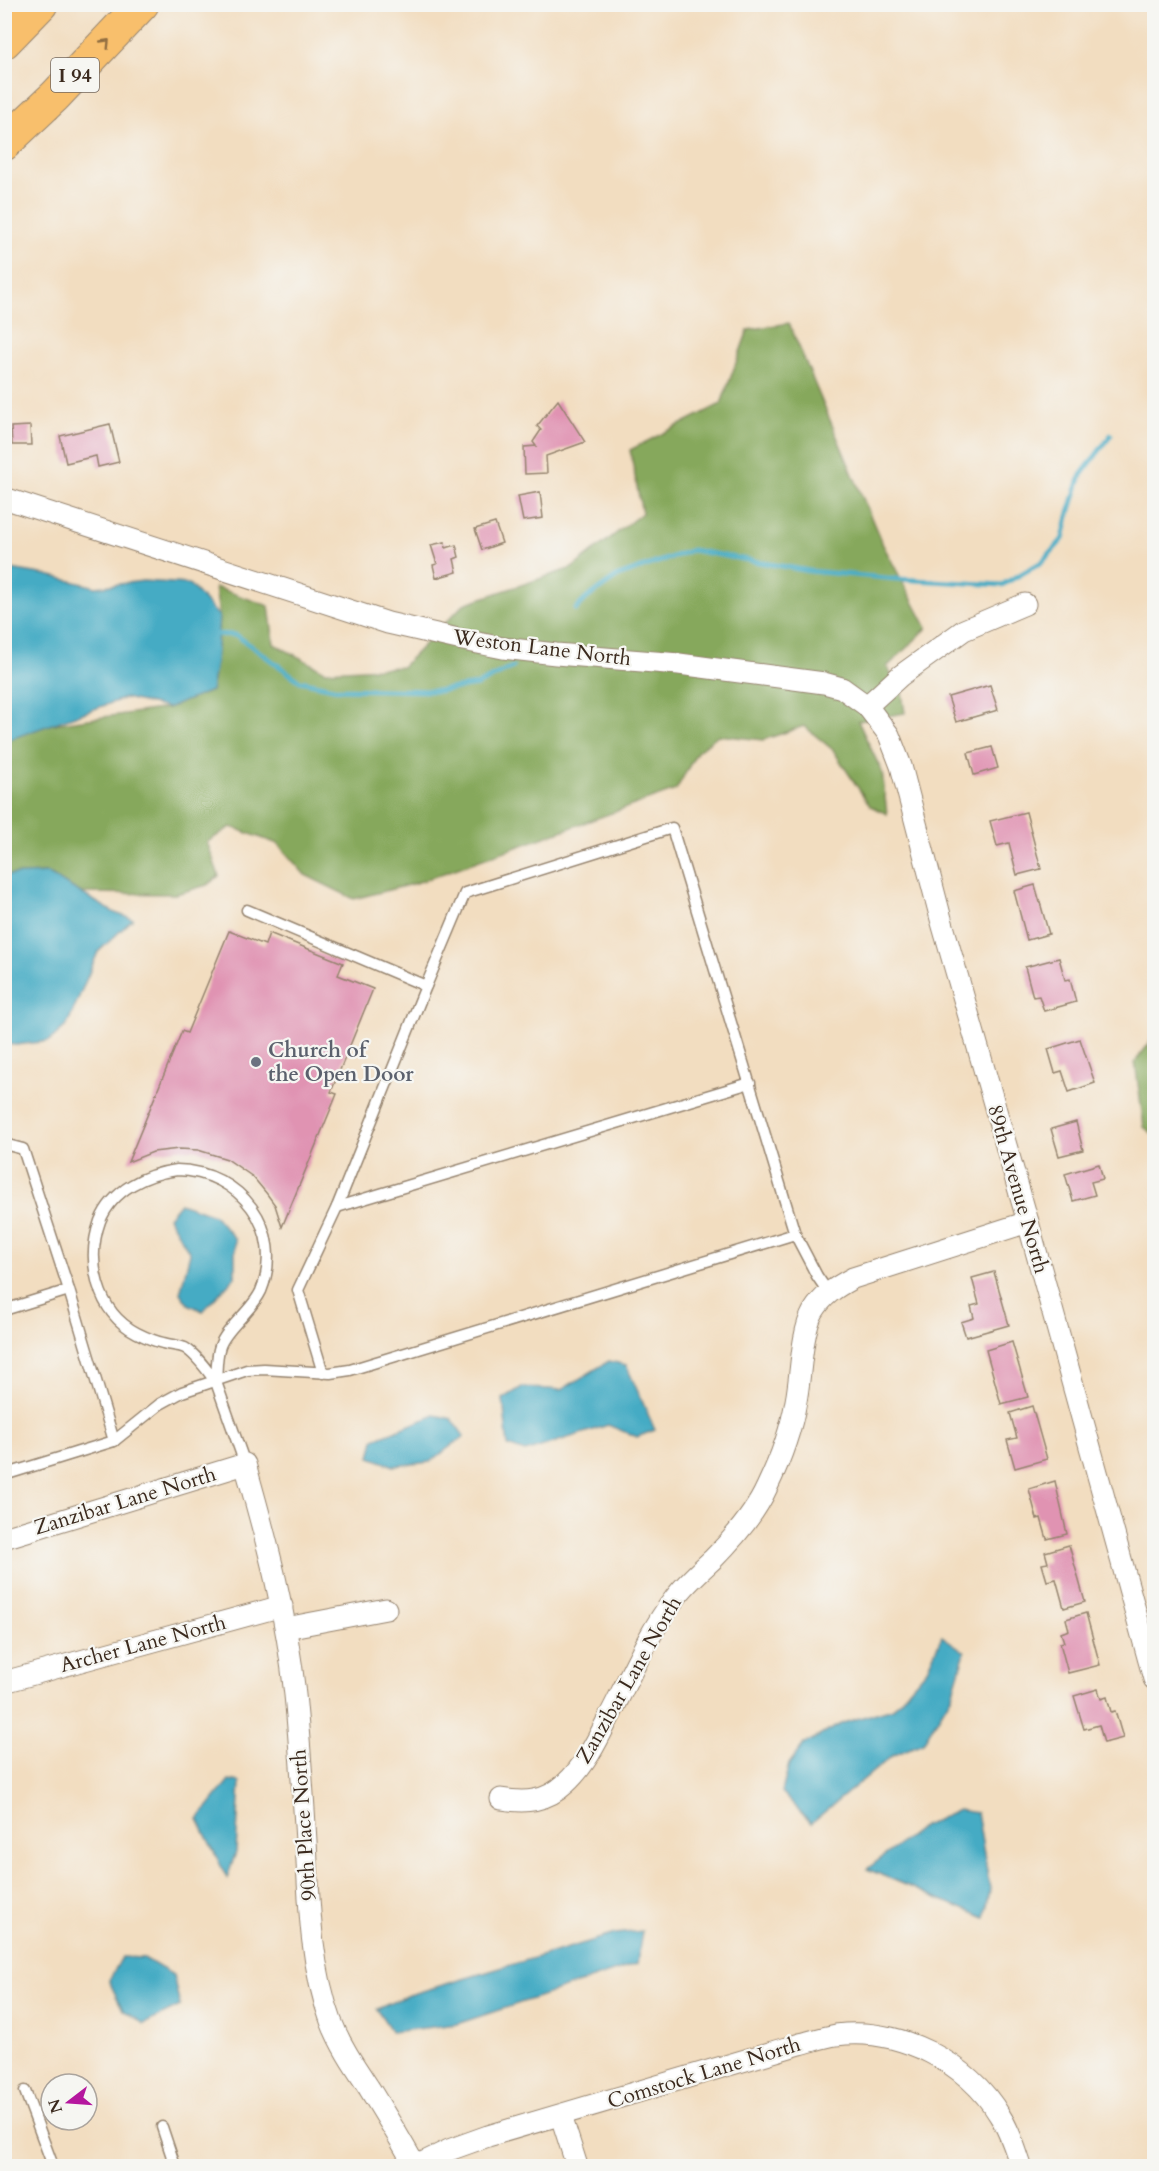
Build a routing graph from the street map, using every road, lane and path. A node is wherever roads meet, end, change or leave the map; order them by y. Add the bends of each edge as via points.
1 (42, 4) edge
2 (142, 4) edge
3 (4, 42) edge
4 (4, 144) edge
5 (4, 498) edge
6 (1025, 604) dead end
7 (867, 706) junction
8 (247, 910) dead end
9 (426, 987) junction
10 (750, 1083) junction
11 (4, 1144) edge
12 (337, 1207) junction
13 (1028, 1222) junction
14 (795, 1234) junction
15 (69, 1290) junction
16 (828, 1292) junction
17 (4, 1310) edge
18 (323, 1373) junction
19 (216, 1382) junction
20 (114, 1441) junction
21 (245, 1464) junction
22 (4, 1475) edge
23 (4, 1538) edge
24 (282, 1606) junction
25 (386, 1608) dead end
26 (286, 1628) junction
27 (1154, 1676) edge
28 (4, 1682) edge
29 (501, 1798) dead end
30 (25, 2091) dead end
31 (561, 2116) junction
32 (162, 2127) dead end
33 (53, 2166) edge
34 (175, 2166) edge
35 (416, 2166) edge
36 (577, 2166) edge
37 (1021, 2166) edge

1 - 3 highway
4 -> 2 highway, I 94
5 - 7 street, Weston Lane North via 388,623 503,648 679,664 824,683 842,688
6 - 7 street via 964,630 900,676
7 - 13 street, 89th Avenue North via 890,735 900,766
8 - 9 lane
9 - 10 lane via 465,893 672,828
9 - 12 lane
10 - 12 lane
10 - 14 lane
11 - 15 lane via 23,1149
12 - 18 lane via 298,1290
13 - 16 street, Zanzibar Lane North via 853,1278
13 - 27 street, 89th Avenue North
14 - 16 lane
14 - 18 lane via 358,1367
15 - 17 lane
15 - 20 lane
16 - 29 street, Zanzibar Lane North via 811,1314 784,1447 767,1489 742,1528 675,1597 596,1744 565,1784 541,1799 518,1802
18 - 19 lane via 247,1370
19 - 19 lane via 220,1343 260,1292 266,1273 264,1231 254,1209 237,1190 216,1177 194,1170 149,1176 122,1192 102,1216 93,1257 97,1283 104,1302 119,1320 135,1332 185,1348
19 - 20 lane via 159,1404
19 - 21 lane
20 - 22 lane
21 - 23 street, Zanzibar Lane North
21 - 24 street, 90th Place North
24 - 26 street, 90th Place North
24 - 28 street, Archer Lane North
25 - 26 street
26 - 35 street, 90th Place North via 299,1749 309,1911 321,1983 331,2021 350,2058
30 - 33 lane
31 - 35 street, Comstock Lane North via 468,2143
31 - 36 street
31 - 37 street, Comstock Lane North via 801,2044 836,2035 869,2035 901,2041 934,2054 962,2072 985,2094 1000,2116
32 - 34 lane

